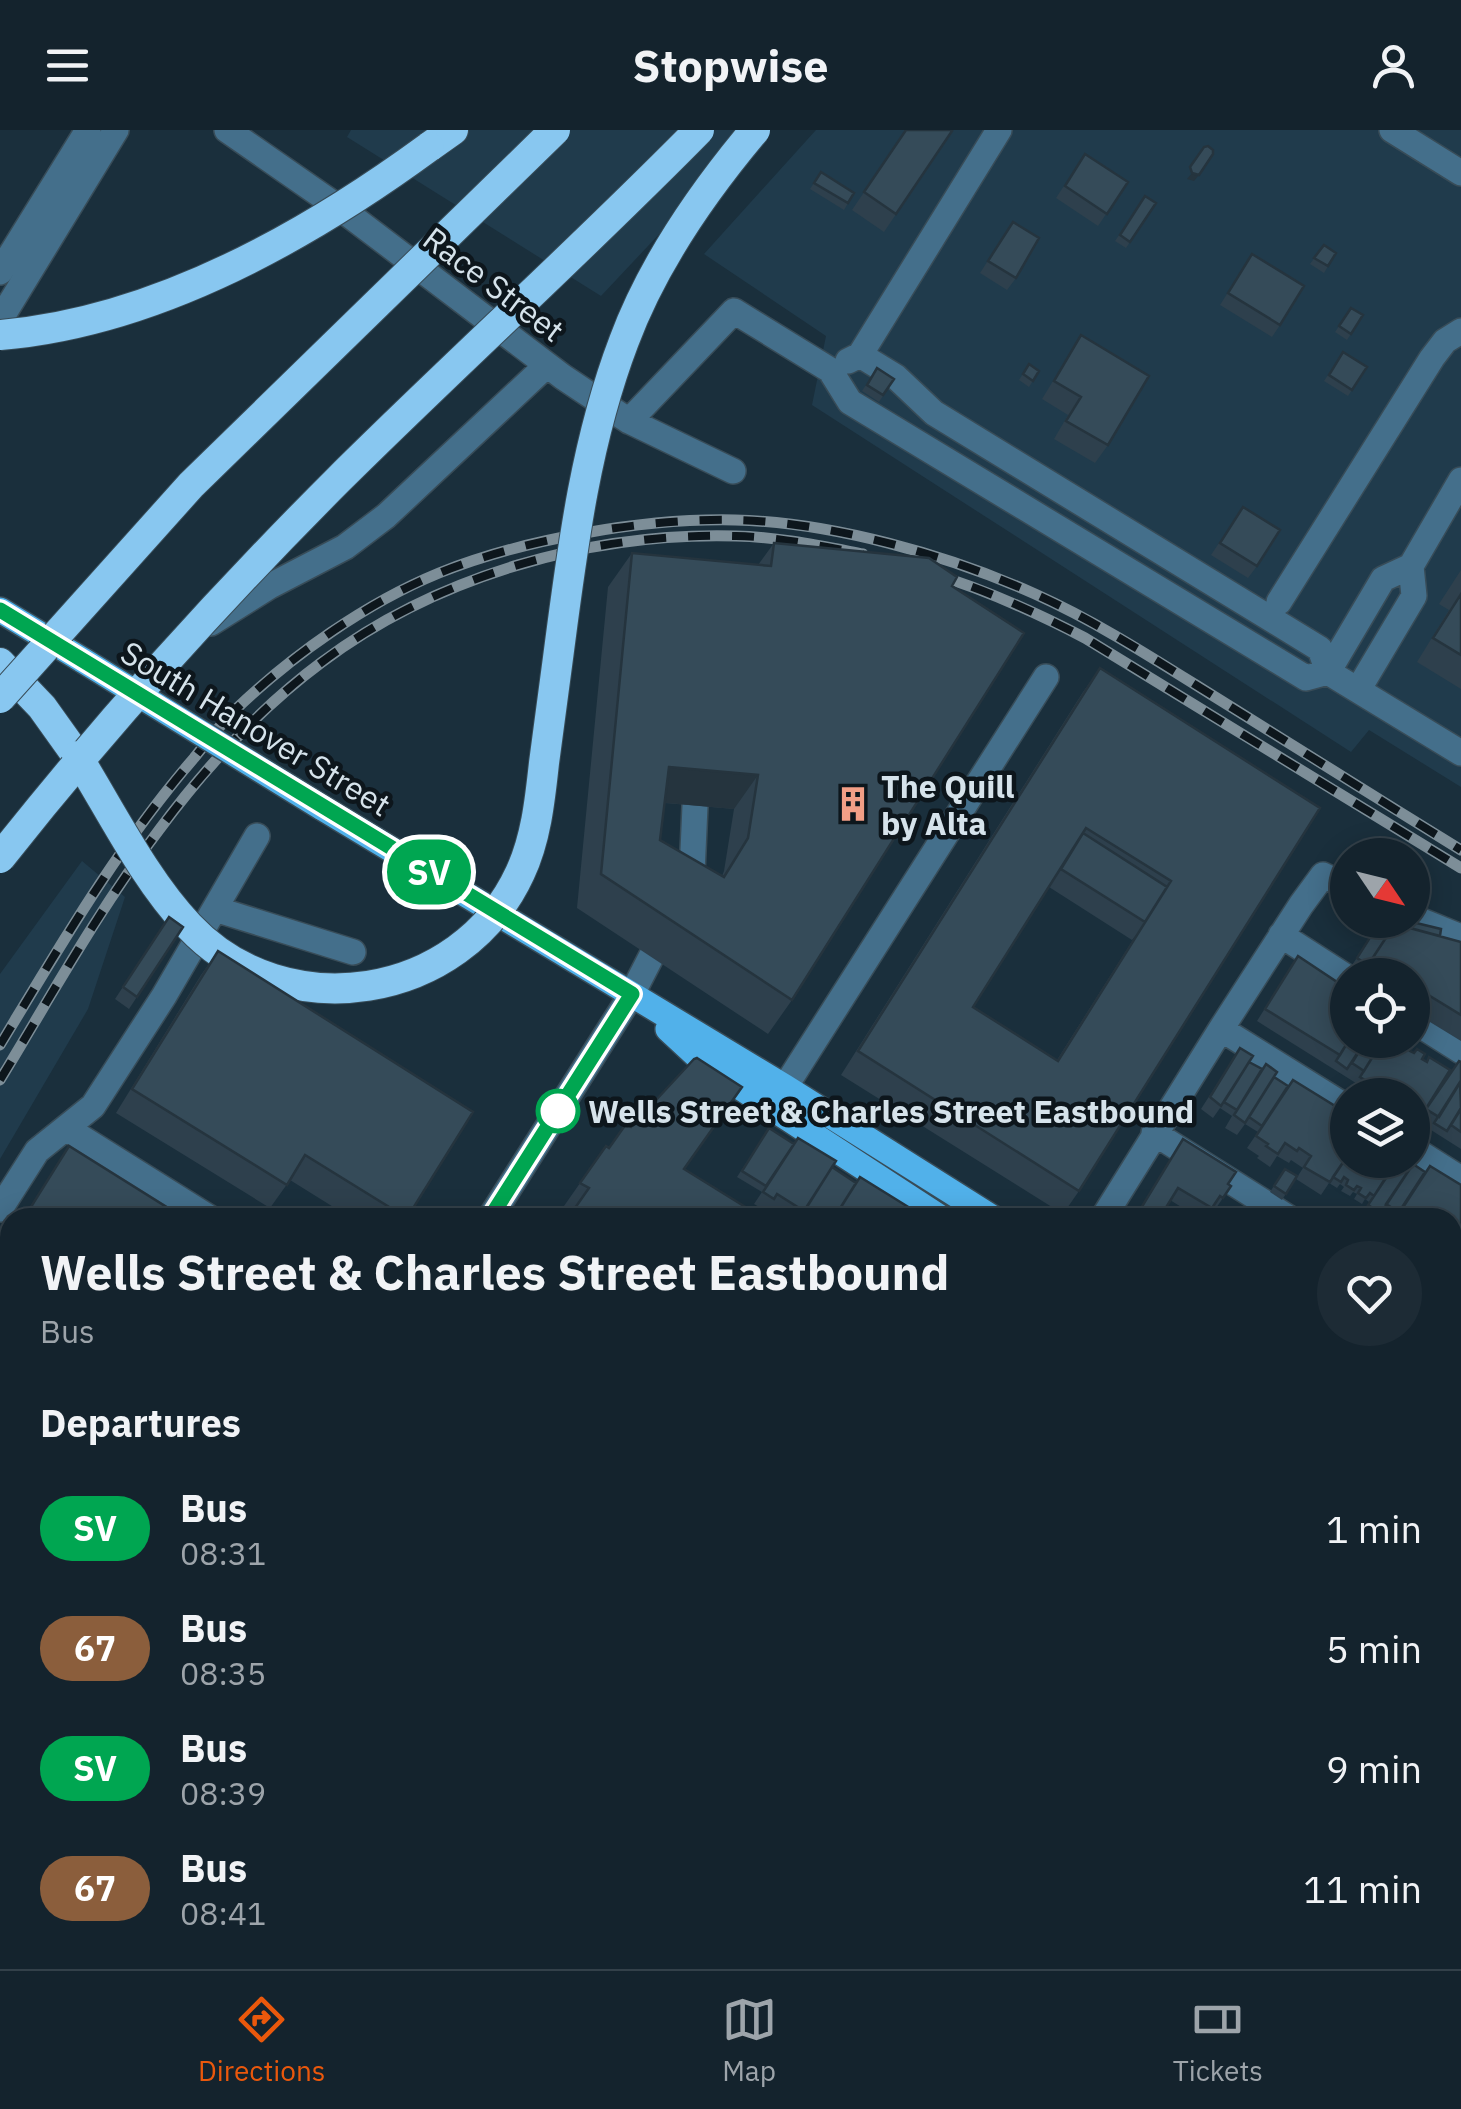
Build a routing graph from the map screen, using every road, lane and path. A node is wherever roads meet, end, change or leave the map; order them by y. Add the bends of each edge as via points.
1 (88, 130) edge
2 (116, 130) edge
3 (227, 130) edge
4 (452, 130) edge
5 (555, 130) edge
6 (699, 130) edge
7 (755, 130) edge
8 (999, 130) edge
9 (1392, 130) edge
10 (1461, 173) edge
11 (0, 272) edge
12 (0, 320) edge
13 (1461, 331) edge
14 (0, 335) edge
15 (860, 355) junction
16 (547, 365) junction
17 (830, 370) junction
18 (630, 421) junction
19 (732, 471) dead end
20 (1461, 480) edge
21 (1454, 508) edge
22 (1411, 566) junction
23 (1279, 602) dead end
24 (0, 610) edge
25 (0, 663) edge
26 (1328, 672) junction
27 (1046, 677) dead end
28 (1358, 690) junction
29 (0, 698) edge
30 (1461, 753) edge
31 (694, 806) edge
32 (257, 836) dead end
33 (0, 858) edge
34 (0, 875) edge
35 (1330, 878) edge
36 (680, 900) edge
37 (215, 908) junction
38 (1430, 924) edge
39 (1281, 936) junction
40 (1461, 937) edge
41 (353, 952) dead end
42 (651, 958) dead end
43 (1330, 967) edge
44 (632, 994) junction
45 (1221, 1029) junction
46 (1430, 1031) edge
47 (1461, 1051) edge
48 (785, 1087) junction
49 (1330, 1097) edge
50 (66, 1128) junction
51 (1154, 1133) junction
52 (1430, 1159) edge
53 (1461, 1178) edge
54 (1, 1208) edge
55 (194, 1208) edge
56 (496, 1208) edge
57 (926, 1208) edge
58 (977, 1208) edge
59 (1108, 1208) edge
60 (1273, 1208) edge

1 - 11 street
2 - 12 street
3 - 16 street, Race Street
4 - 14 highway, bridge via 377,185 227,270 118,311
5 - 29 highway, bridge via 192,485
6 - 33 highway, bridge via 268,552 132,698
7 - 25 highway, bridge via 667,252 624,340 585,476 535,827 508,894 462,945 410,976 338,990 257,973 209,945 153,880 42,706
8 - 15 street
9 - 10 street
13 - 23 street via 1432,358
15 - 17 street
15 - 26 street via 934,413 1320,649
16 - 18 street, Race Street
16 - 34 street via 386,516 345,547 216,619 163,666
17 - 18 street via 734,311
17 - 26 street via 850,402 1306,678
18 - 19 street, Race Street
20 - 21 street
21 - 22 street
22 - 26 street via 1383,580
22 - 28 street via 1414,596
24 - 44 main road, South Hanover Street, bridge
26 - 28 street
27 - 48 street
28 - 30 street
31 - 36 street via 692,873
32 - 37 street
35 - 39 street via 1323,874
37 - 41 street
37 - 50 street via 93,1106
38 - 40 street
39 - 43 street
39 - 45 street
42 - 44 street
44 - 48 main road, South Hanover Street
44 - 56 street
44 - 57 main road, South Hanover Street via 709,1067
45 - 49 street
45 - 51 street
46 - 47 street
48 - 58 main road, South Hanover Street
50 - 54 street via 37,1151
50 - 55 street
51 - 59 street
51 - 60 street
52 - 53 street

